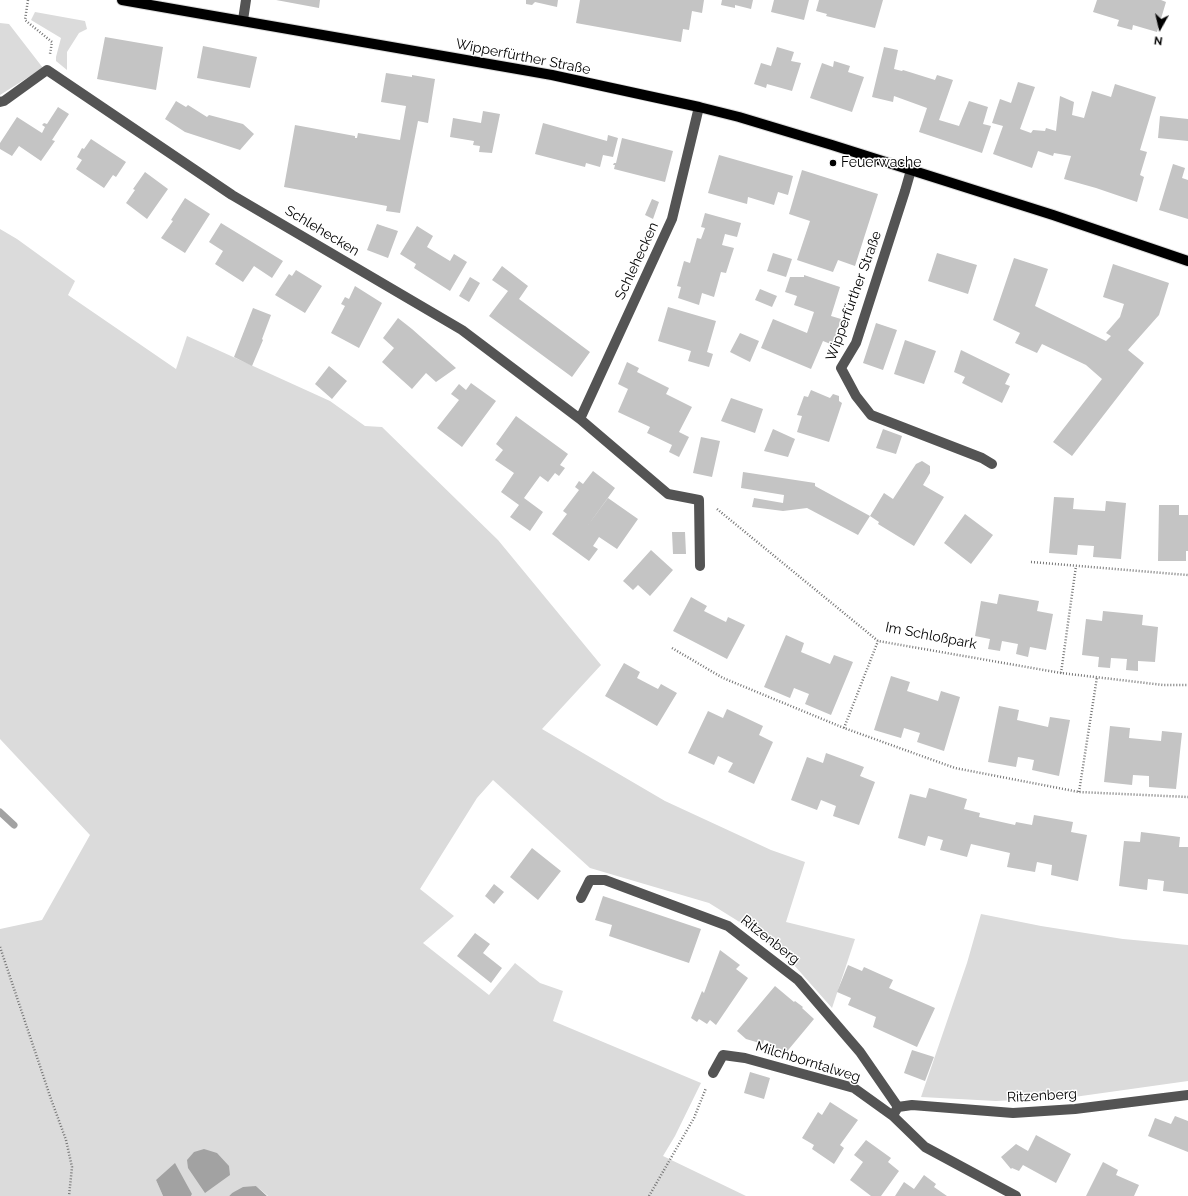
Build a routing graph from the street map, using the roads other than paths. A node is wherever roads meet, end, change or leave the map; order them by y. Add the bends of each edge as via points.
1 (122, 0) edge
2 (246, 0) edge
3 (243, 20) junction
4 (0, 102) edge
5 (699, 107) junction
6 (911, 170) junction
7 (1188, 262) edge
8 (580, 419) junction
9 (992, 464) dead end
10 (700, 566) dead end
11 (581, 898) dead end
12 (713, 1073) road end
13 (1188, 1095) edge
14 (896, 1111) junction
15 (1016, 1196) edge

1 - 3 main road, Wipperfürther Straße
2 - 3 street
3 - 5 main road, Wipperfürther Straße via 552,75
4 - 8 street, Schlehecken via 47,70 232,195 462,330
5 - 6 main road, Wipperfürther Straße
5 - 8 street, Schlehecken via 672,218
6 - 7 main road, Wipperfürther Straße via 1053,215
6 - 9 street, Wipperfürther Straße via 856,343 841,368 856,396 871,415
8 - 10 street, Schlehecken via 668,494 699,500
11 - 14 street, Ritzenberg via 590,880 605,880 728,926 798,980 860,1052
12 - 14 street, Milchborntalweg via 723,1055 745,1058 854,1088
13 - 14 street, Ritzenberg via 1075,1109 1013,1113 912,1105
14 - 15 street, Milchborntalweg via 925,1147

